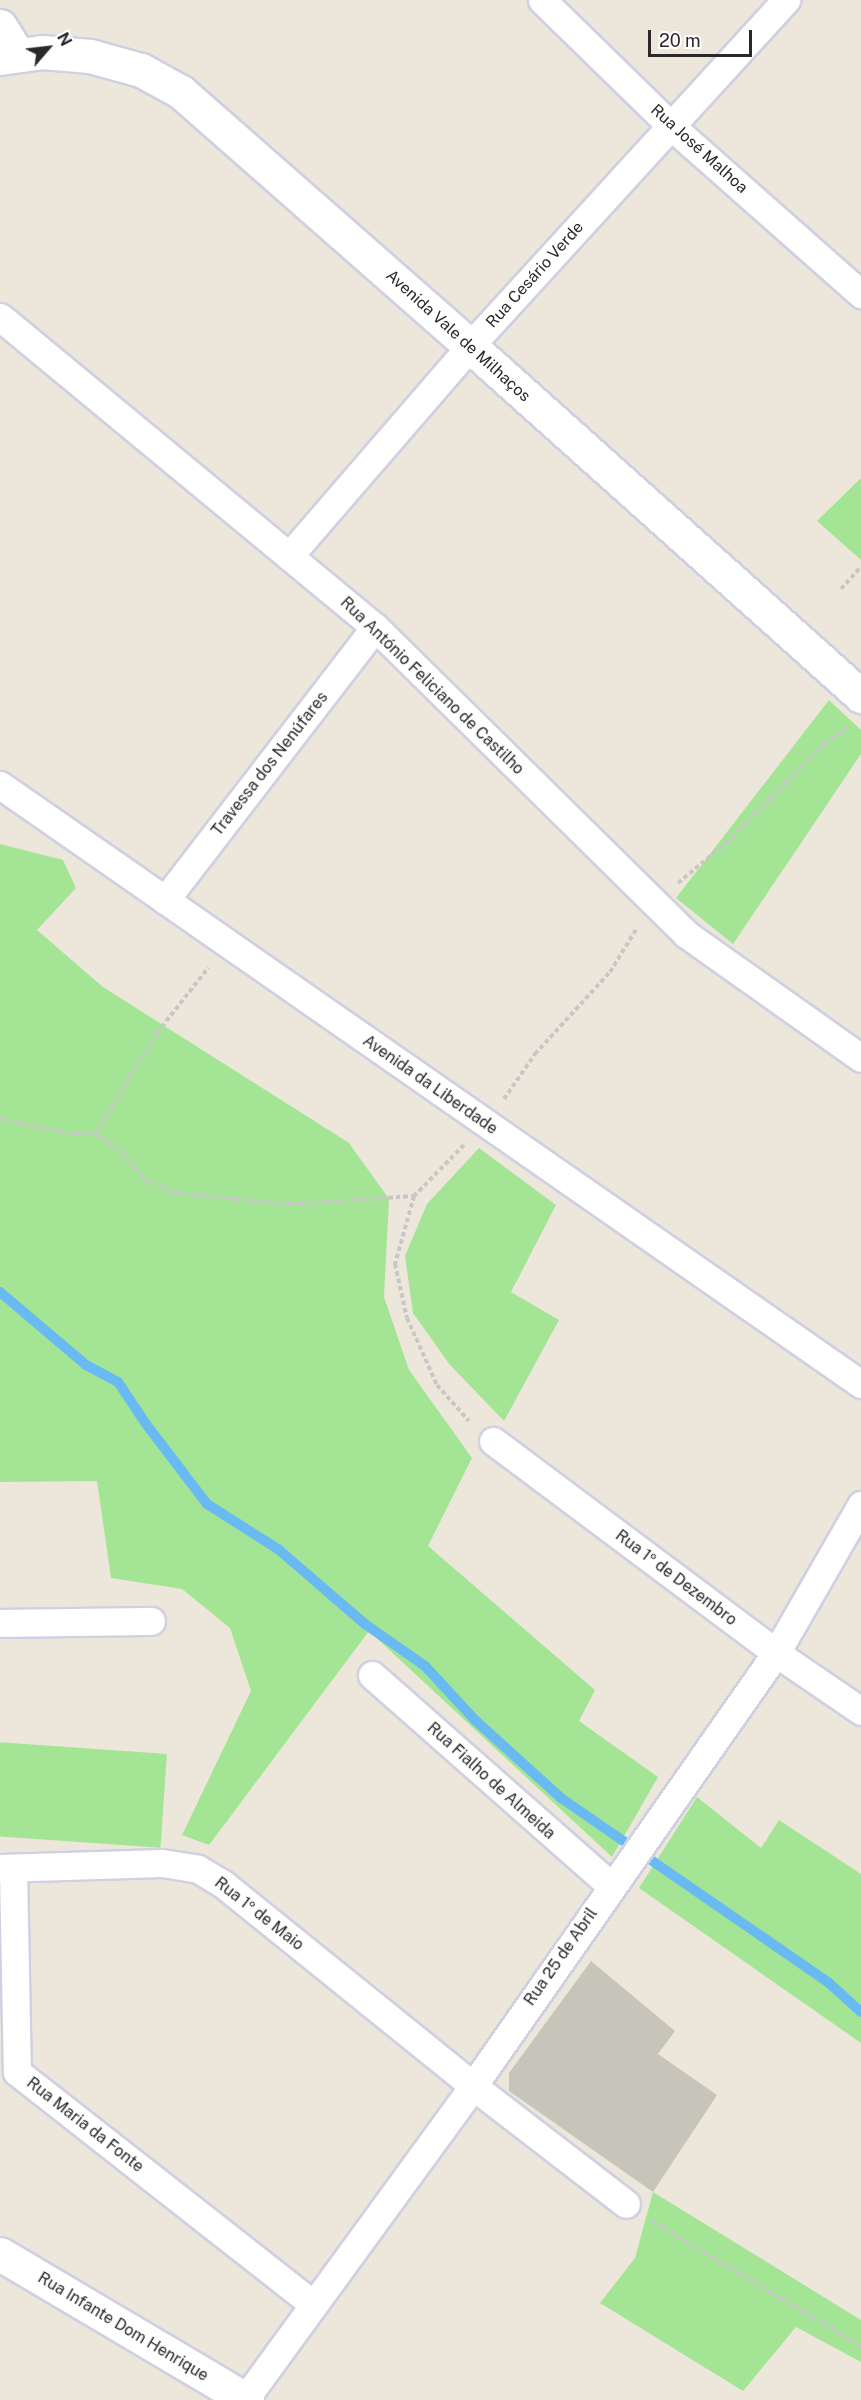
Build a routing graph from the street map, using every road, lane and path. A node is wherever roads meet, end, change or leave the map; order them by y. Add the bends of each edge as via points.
1 (542, 0) edge
2 (786, 0) edge
3 (0, 26) edge
4 (9, 56) edge
5 (671, 126) junction
6 (861, 294) edge
7 (0, 317) edge
8 (470, 346) junction
9 (289, 556) junction
10 (861, 567) edge
11 (841, 589) dead end
12 (375, 627) junction
13 (861, 696) edge
14 (0, 785) edge
15 (165, 900) junction
16 (227, 944) junction
17 (861, 1058) edge
18 (0, 1119) edge
19 (487, 1124) junction
20 (95, 1134) junction
21 (414, 1196) junction
22 (861, 1384) edge
23 (493, 1441) joint
24 (861, 1505) edge
25 (151, 1622) dead end
26 (0, 1623) edge
27 (776, 1653) junction
28 (372, 1675) dead end
29 (861, 1711) edge
30 (7, 1868) edge
31 (611, 1886) junction
32 (472, 2086) junction
33 (626, 2204) joint
34 (0, 2254) edge
35 (313, 2304) junction
36 (861, 2346) edge
37 (246, 2399) edge

1 - 5 street, Rua José Malhoa
2 - 5 street, Rua Cesário Verde
3 - 4 street, Avenida Vale de Milhaços
4 - 8 street, Avenida Vale de Milhaços via 66,53 99,58 141,70 181,92
5 - 6 street, Rua José Malhoa
5 - 8 street, Rua Cesário Verde
7 - 9 street, Rua António Feliciano de Castilho
8 - 9 street, Rua Cesário Verde
8 - 13 street, Avenida Vale de Milhaços
9 - 12 street, Rua António Feliciano de Castilho
10 - 11 path
12 - 15 street, Travessa dos Nenúfares
12 - 17 street, Rua António Feliciano de Castilho via 686,934
14 - 15 street, Avenida da Liberdade
15 - 16 street, Avenida da Liberdade
16 - 19 street, Avenida da Liberdade
16 - 20 path via 157,1033
18 - 20 path via 67,1133
19 - 21 path
19 - 22 street, Avenida da Liberdade
20 - 21 path via 121,1151 145,1180 177,1193 291,1204
21 - 23 path via 395,1264 407,1318 437,1384 459,1413
23 - 27 street, Rua 1º de Dezembro
24 - 27 street, Rua 25 de Abril
25 - 26 street
27 - 29 street, Rua 1º de Dezembro
27 - 31 street, Rua 25 de Abril
28 - 31 street, Rua Fialho de Almeida
30 - 32 street, Rua 1º de Maio via 162,1863 198,1869 223,1884
30 - 35 street, Rua Maria da Fonte via 17,2072
31 - 32 street, Rua 25 de Abril
32 - 33 street, Rua 1º de Maio
32 - 35 street, Rua 25 de Abril
33 - 36 path
34 - 37 street, Rua Infante Dom Henrique
35 - 37 street, Rua 25 de Abril

